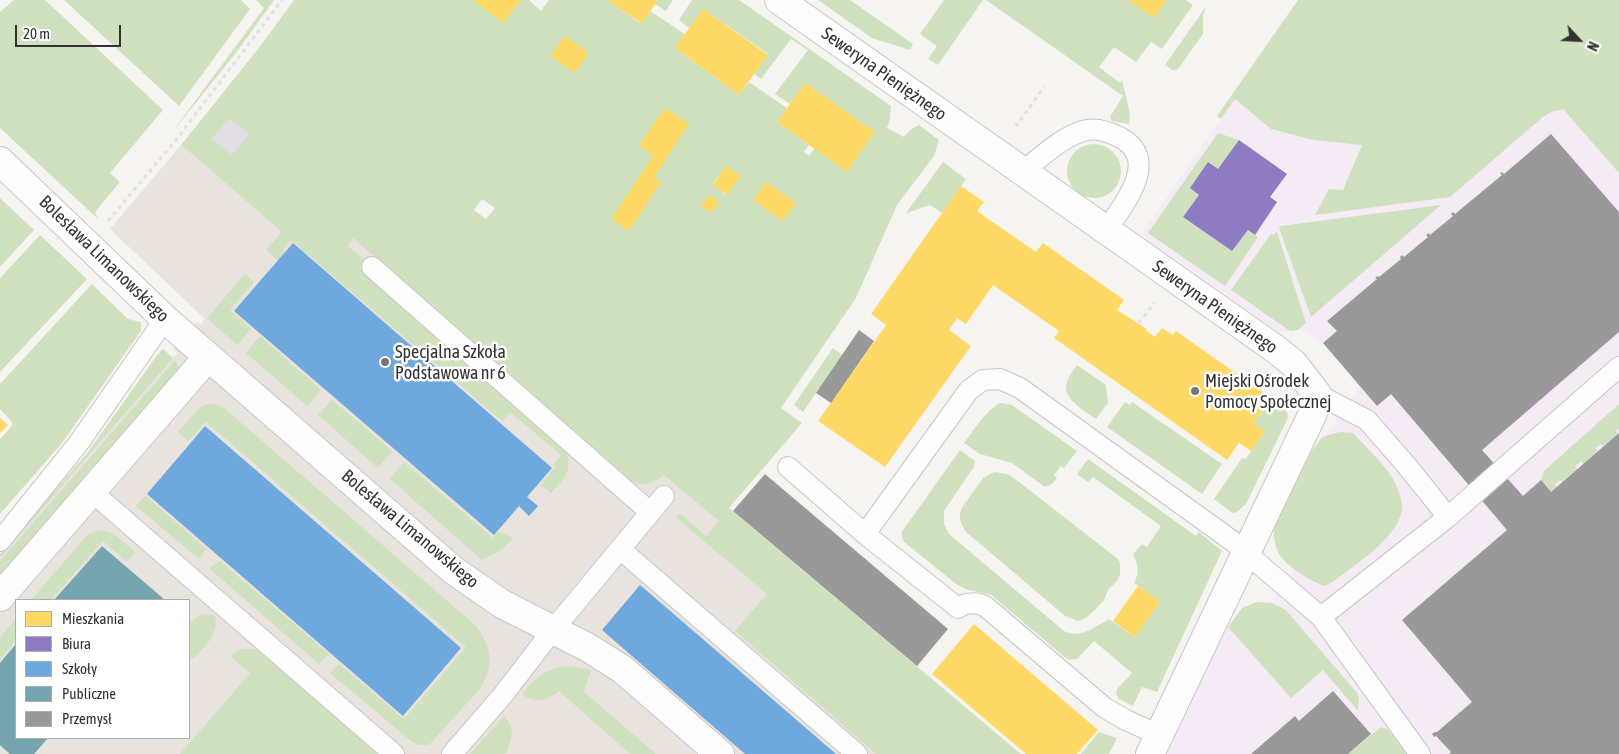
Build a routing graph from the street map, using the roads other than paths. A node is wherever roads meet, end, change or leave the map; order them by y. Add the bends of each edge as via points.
1 (779, 0) edge
2 (0, 161) edge
3 (1023, 171) junction
4 (1106, 230) junction
5 (372, 267) dead end
6 (165, 319) junction
7 (208, 357) junction
8 (1619, 367) edge
9 (1318, 394) junction
10 (788, 467) dead end
11 (91, 491) junction
12 (664, 496) dead end
13 (650, 512) junction
14 (1448, 517) junction
15 (865, 534) junction
16 (0, 541) edge
17 (620, 549) junction
18 (1246, 552) junction
19 (0, 597) edge
20 (1321, 617) junction
21 (552, 631) junction
22 (1154, 745) edge
23 (394, 754) edge
24 (452, 754) edge
25 (720, 754) edge
26 (857, 754) edge
27 (1420, 754) edge

1 - 3 street, Seweryna Pieniężnego
2 - 6 street, Bolesława Limanowskiego
3 - 4 street, Seweryna Pieniężnego
3 - 4 lane via 1057,145 1087,130 1111,133 1124,140 1134,150 1139,163 1137,182
4 - 9 street, Seweryna Pieniężnego via 1274,348 1293,363
5 - 13 lane
6 - 7 street, Bolesława Limanowskiego
6 - 16 lane via 78,444
7 - 11 street
7 - 21 street, Bolesława Limanowskiego via 453,570 502,604
8 - 14 lane
9 - 14 lane via 1366,420
9 - 18 street via 1313,412
10 - 15 lane
11 - 19 street
11 - 23 lane
12 - 13 lane
13 - 17 lane
14 - 20 lane
15 - 18 lane via 969,390 983,380 1000,379 1020,388
15 - 22 lane via 958,608 962,604 986,607
17 - 21 lane
17 - 26 lane
18 - 20 lane
18 - 22 street
20 - 27 lane
21 - 24 lane
21 - 25 street, Bolesława Limanowskiego via 622,669

